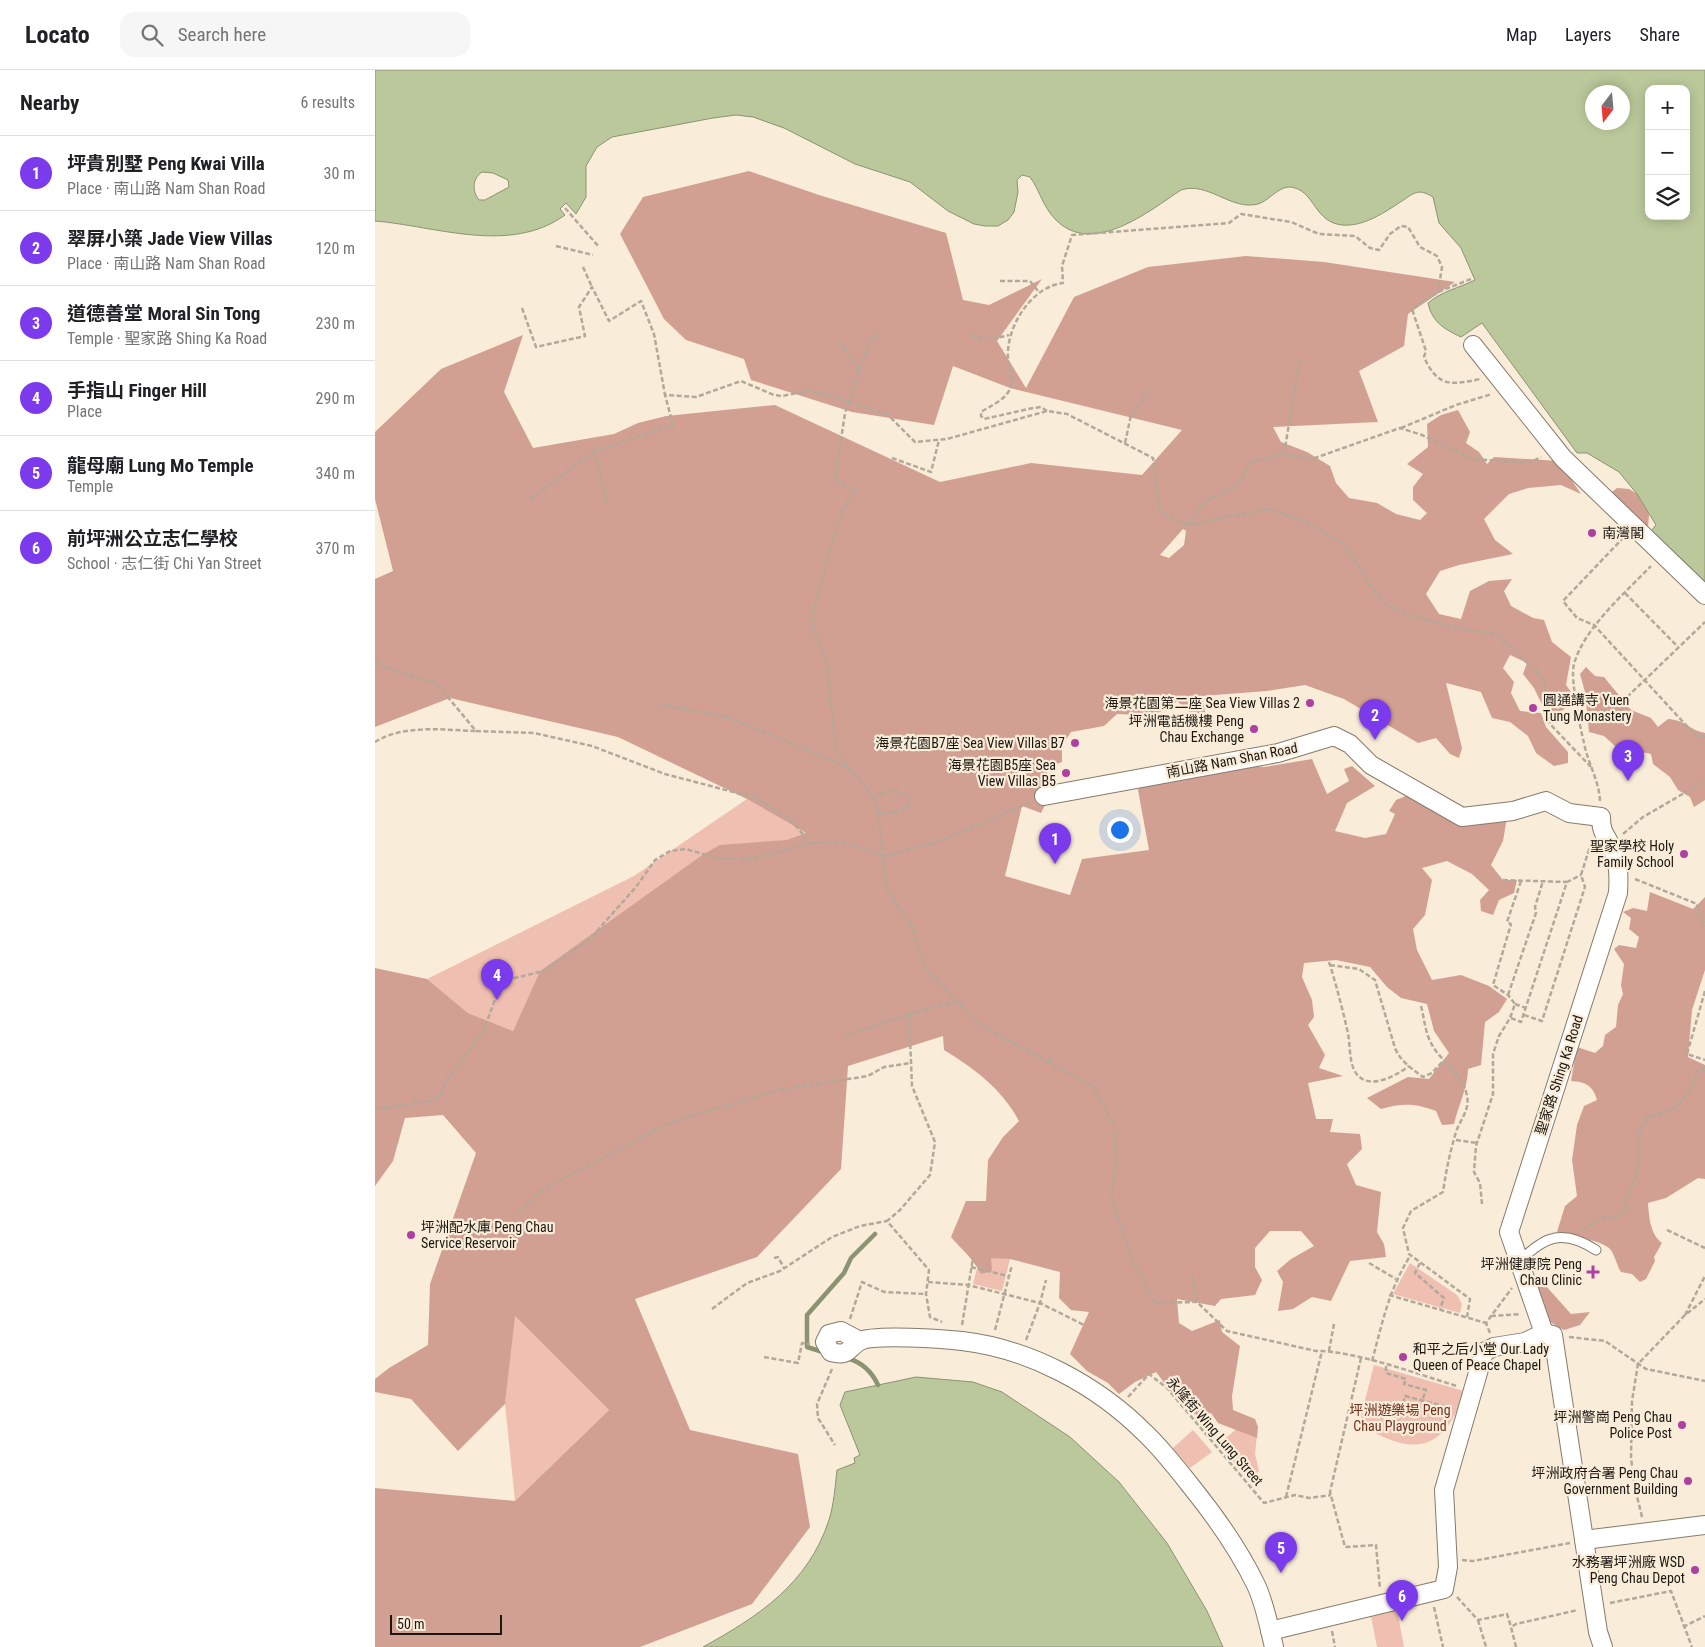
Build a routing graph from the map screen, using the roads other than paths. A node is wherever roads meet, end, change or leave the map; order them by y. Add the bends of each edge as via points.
1 (1473, 345) dead end
2 (1705, 595) edge
3 (1044, 796) road end
4 (1601, 817) joint
5 (1596, 1250) dead end
6 (1521, 1267) junction
7 (1549, 1334) junction
8 (839, 1354) road end
9 (1705, 1525) edge
10 (1584, 1540) junction
11 (1272, 1639) edge
12 (1603, 1647) edge

1 - 2 street via 1556,450
3 - 4 street, 南山路 Nam Shan Road via 1278,753 1334,736 1350,744 1371,765 1463,817 1513,811 1546,801 1569,813
4 - 6 street, 聖家路 Shing Ka Road via 1601,830 1611,845 1619,874 1618,893 1509,1232
5 - 6 lane via 1582,1241 1561,1236 1531,1250
6 - 7 street, 聖家路 Shing Ka Road via 1537,1312
7 - 10 street, 聖家路 Shing Ka Road
7 - 11 street via 1484,1352 1444,1490 1447,1559 1437,1590
8 - 11 street via 851,1350 859,1340 933,1338 978,1343 1049,1366 1101,1396 1145,1432 1226,1531 1257,1587
9 - 10 street
10 - 12 street, 聖家路 Shing Ka Road

